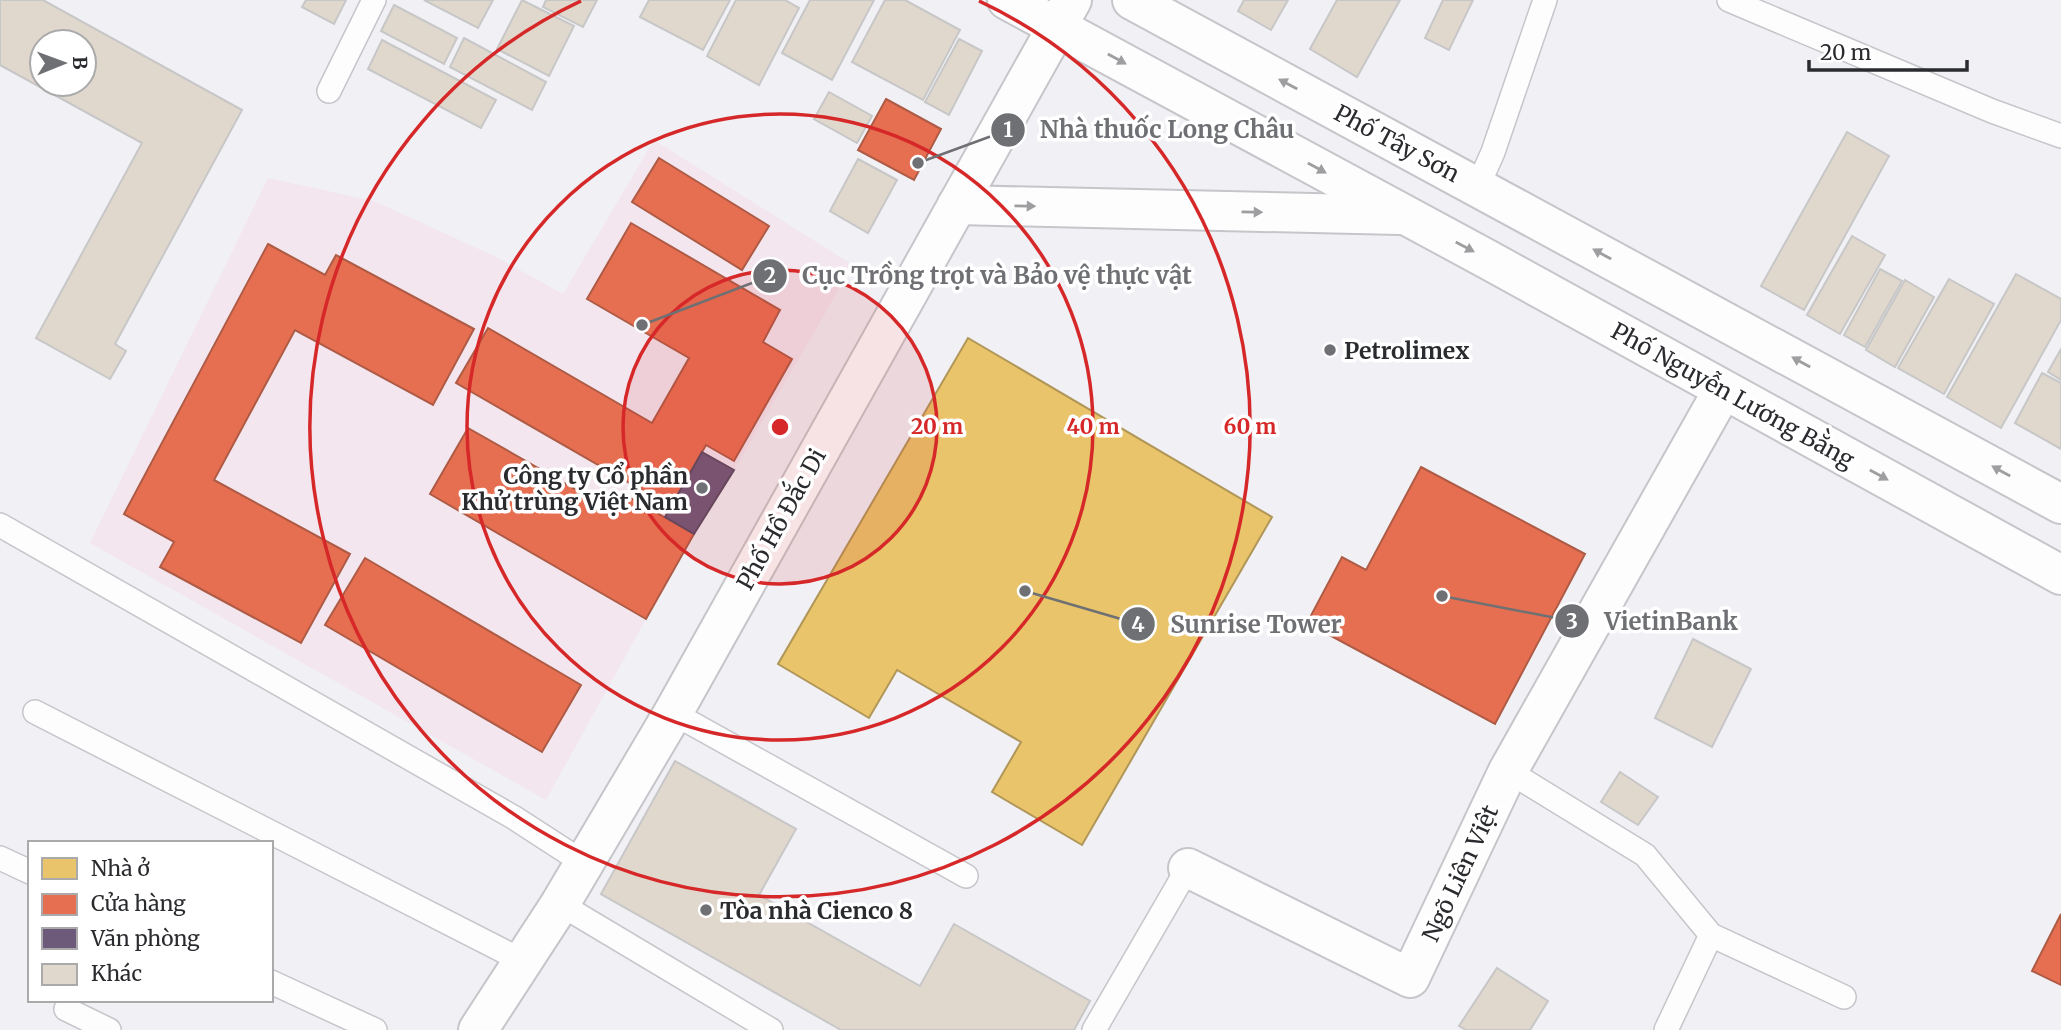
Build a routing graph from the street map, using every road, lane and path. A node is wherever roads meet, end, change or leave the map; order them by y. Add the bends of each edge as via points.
1 (374, 0) edge
2 (1007, 0) edge
3 (1132, 0) edge
4 (1545, 0) edge
5 (1729, 0) edge
6 (1065, 13) edge
7 (329, 91) dead end
8 (2061, 136) edge
9 (1478, 186) junction
10 (957, 205) junction
11 (1405, 215) junction
12 (1723, 390) junction
13 (2061, 504) edge
14 (0, 524) edge
15 (2061, 575) edge
16 (35, 712) dead end
17 (673, 713) junction
18 (1508, 771) junction
19 (584, 863) junction
20 (1188, 868) joint
21 (966, 876) dead end
22 (560, 905) junction
23 (1711, 935) junction
24 (523, 961) junction
25 (273, 983) edge
26 (1844, 997) dead end
27 (66, 1009) dead end
28 (109, 1030) edge
29 (375, 1030) edge
30 (478, 1030) edge
31 (771, 1030) edge
32 (1094, 1030) edge
33 (1666, 1030) edge

1 - 7 lane
2 - 6 main road
9 -> 3 main road, Phố Tây Sơn
4 - 9 lane
5 - 8 lane
6 - 10 main road, Phố Hồ Đắc Di
6 -> 11 main road
13 -> 9 main road
10 -> 11 main road
10 - 17 main road, Phố Hồ Đắc Di
11 -> 12 main road, Phố Nguyễn Lương Bằng
12 -> 15 main road, Phố Nguyễn Lương Bằng
12 - 18 main road, Ngõ Liên Việt
14 - 19 lane via 513,817
16 - 24 lane
17 - 19 main road, Phố Hồ Đắc Di
17 - 21 lane
18 - 20 main road, Ngõ Liên Việt via 1410,978
18 - 23 lane via 1645,855
19 - 22 main road, Phố Hồ Đắc Di
20 - 32 lane, Ngõ Liên Việt
22 - 24 main road, Phố Hồ Đắc Di
22 - 31 lane
23 - 26 lane
23 - 33 lane
24 - 30 main road, Phố Hồ Đắc Di
25 - 29 lane
27 - 28 lane

